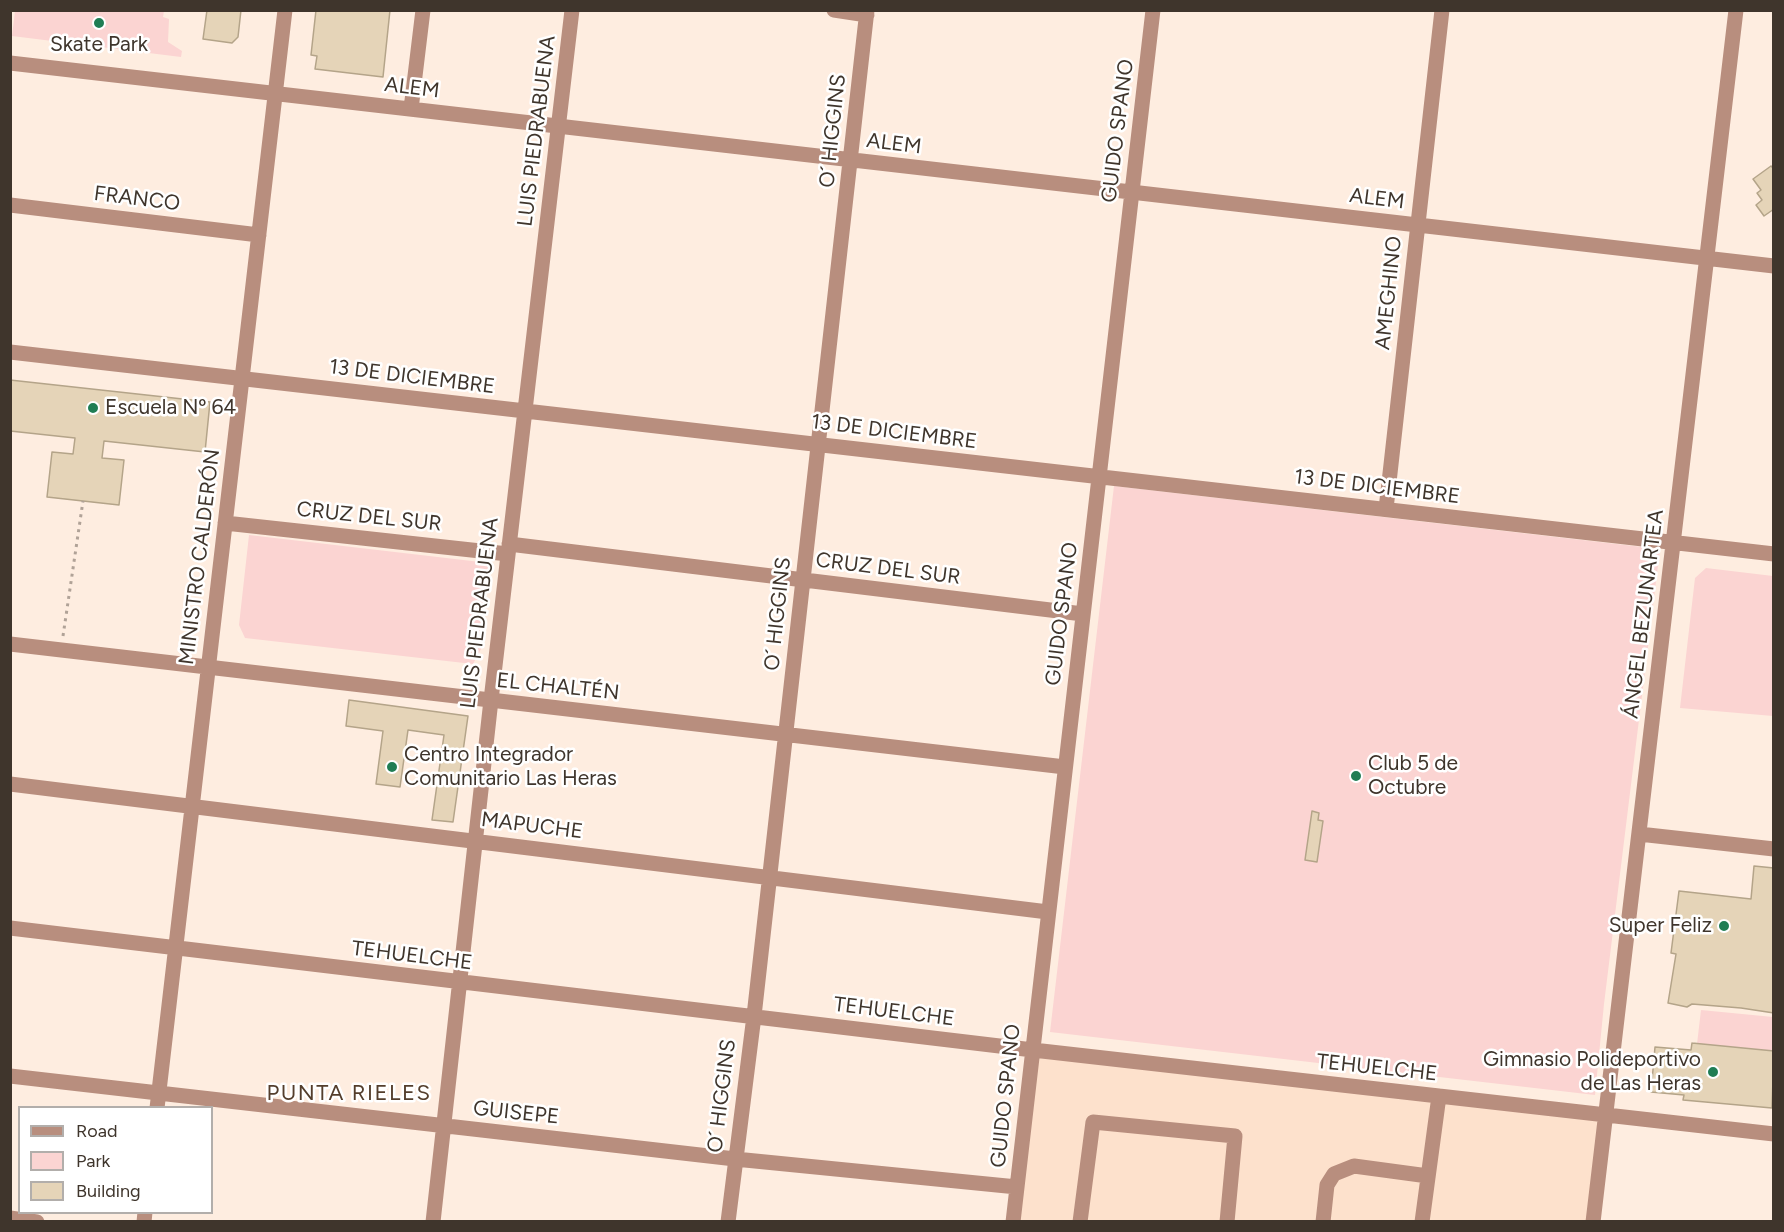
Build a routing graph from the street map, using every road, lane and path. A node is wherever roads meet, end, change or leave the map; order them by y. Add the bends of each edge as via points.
1 (285, 10) edge
2 (423, 10) edge
3 (572, 10) edge
4 (834, 10) edge
5 (1153, 10) edge
6 (1442, 10) edge
7 (1736, 10) edge
8 (867, 13) edge
9 (10, 63) edge
10 (275, 94) junction
11 (411, 109) junction
12 (558, 126) junction
13 (851, 160) junction
14 (1132, 192) junction
15 (10, 205) edge
16 (1418, 225) junction
17 (259, 235) junction
18 (1707, 259) junction
19 (1773, 266) edge
20 (10, 352) edge
21 (242, 378) junction
22 (525, 411) junction
23 (818, 444) junction
24 (1099, 477) junction
25 (83, 501) dead end
26 (1386, 510) junction
27 (225, 523) junction
28 (1674, 542) junction
29 (509, 549) junction
30 (1773, 554) edge
31 (803, 580) junction
32 (1083, 614) junction
33 (10, 644) edge
34 (61, 650) junction
35 (209, 667) junction
36 (491, 700) junction
37 (786, 733) junction
38 (1065, 767) junction
39 (10, 784) edge
40 (192, 805) junction
41 (1639, 834) junction
42 (476, 841) junction
43 (1773, 849) edge
44 (770, 877) junction
45 (1048, 912) junction
46 (10, 928) edge
47 (176, 949) junction
48 (459, 983) junction
49 (754, 1016) junction
50 (1033, 1050) junction
51 (10, 1076) edge
52 (1439, 1096) junction
53 (158, 1100) edge
54 (1606, 1115) junction
55 (443, 1126) junction
56 (1773, 1134) edge
57 (735, 1159) junction
58 (1428, 1176) junction
59 (1017, 1187) junction
60 (10, 1218) edge
61 (38, 1221) edge
62 (433, 1221) edge
63 (728, 1221) edge
64 (1013, 1221) edge
65 (1080, 1221) edge
66 (1227, 1221) edge
67 (1323, 1221) edge
68 (1422, 1221) edge
69 (1593, 1221) edge

1 - 10 street, MINISTRO CALDERÓN
2 - 11 street
3 - 12 street, LUIS PIEDRABUENA
4 - 8 street
5 - 14 street, GUIDO SPANO
6 - 16 street, AMEGHINO
7 - 18 street, ÁNGEL BEZUNARTEA
8 - 13 street, O´ HIGGINS
9 - 10 street, ALEM
10 - 11 street, ALEM
10 - 17 street, MINISTRO CALDERÓN
11 - 12 street, ALEM
12 - 13 street, ALEM
12 - 22 street, LUIS PIEDRABUENA
13 - 14 street, ALEM
13 - 23 street, O´ HIGGINS
14 - 16 street, ALEM
14 - 24 street, GUIDO SPANO
15 - 17 street, FRANCO
16 - 18 street, ALEM
16 - 26 street, AMEGHINO
17 - 21 street, MINISTRO CALDERÓN
18 - 19 street, ALEM
18 - 28 street, ÁNGEL BEZUNARTEA
20 - 21 street, 13 DE DICIEMBRE
21 - 22 street, 13 DE DICIEMBRE
21 - 27 street, MINISTRO CALDERÓN
22 - 23 street, 13 DE DICIEMBRE
22 - 29 street, LUIS PIEDRABUENA
23 - 24 street, 13 DE DICIEMBRE
23 - 31 street, O´ HIGGINS
24 - 26 street, 13 DE DICIEMBRE
24 - 32 street, GUIDO SPANO
25 - 34 path
26 - 28 street, 13 DE DICIEMBRE
27 - 29 street, CRUZ DEL SUR
27 - 35 street, MINISTRO CALDERÓN
28 - 30 street, 13 DE DICIEMBRE
28 - 41 street, ÁNGEL BEZUNARTEA
29 - 31 street, CRUZ DEL SUR
29 - 36 street, LUIS PIEDRABUENA
31 - 32 street, CRUZ DEL SUR
31 - 37 street, O´ HIGGINS
32 - 38 street, GUIDO SPANO
33 - 34 street, EL CHALTÉN
34 - 35 street, EL CHALTÉN
35 - 36 street, EL CHALTÉN
35 - 40 street, MINISTRO CALDERÓN
36 - 37 street, EL CHALTÉN
36 - 42 street, LUIS PIEDRABUENA
37 - 38 street, EL CHALTÉN
37 - 44 street, O´ HIGGINS
38 - 45 street, GUIDO SPANO
39 - 40 street, MAPUCHE
40 - 42 street, MAPUCHE
40 - 47 street, MINISTRO CALDERÓN
41 - 43 street
41 - 54 street, ÁNGEL BEZUNARTEA
42 - 44 street, MAPUCHE
42 - 48 street, LUIS PIEDRABUENA
44 - 45 street, MAPUCHE
44 - 49 street, O´ HIGGINS
45 - 50 street, GUIDO SPANO
46 - 47 street, TEHUELCHE
47 - 48 street, TEHUELCHE
47 - 53 street, MINISTRO CALDERÓN
48 - 49 street, TEHUELCHE
48 - 55 street, LUIS PIEDRABUENA
49 - 50 street, TEHUELCHE
49 - 57 street, O´ HIGGINS
50 - 52 street, TEHUELCHE
50 - 59 street, GUIDO SPANO
51 - 53 street, GUISEPE
52 - 54 street, TEHUELCHE
52 - 58 street
53 - 55 street, GUISEPE
54 - 56 street, TEHUELCHE
54 - 69 street, ÁNGEL BEZUNARTEA
55 - 57 street, GUISEPE
55 - 62 street, LUIS PIEDRABUENA
57 - 59 street, GUISEPE
57 - 63 street, O´ HIGGINS
58 - 67 street via 1354,1166 1334,1173 1327,1185
58 - 68 street
59 - 64 street, GUIDO SPANO
60 - 61 street
65 - 66 street via 1093,1122 1235,1136

